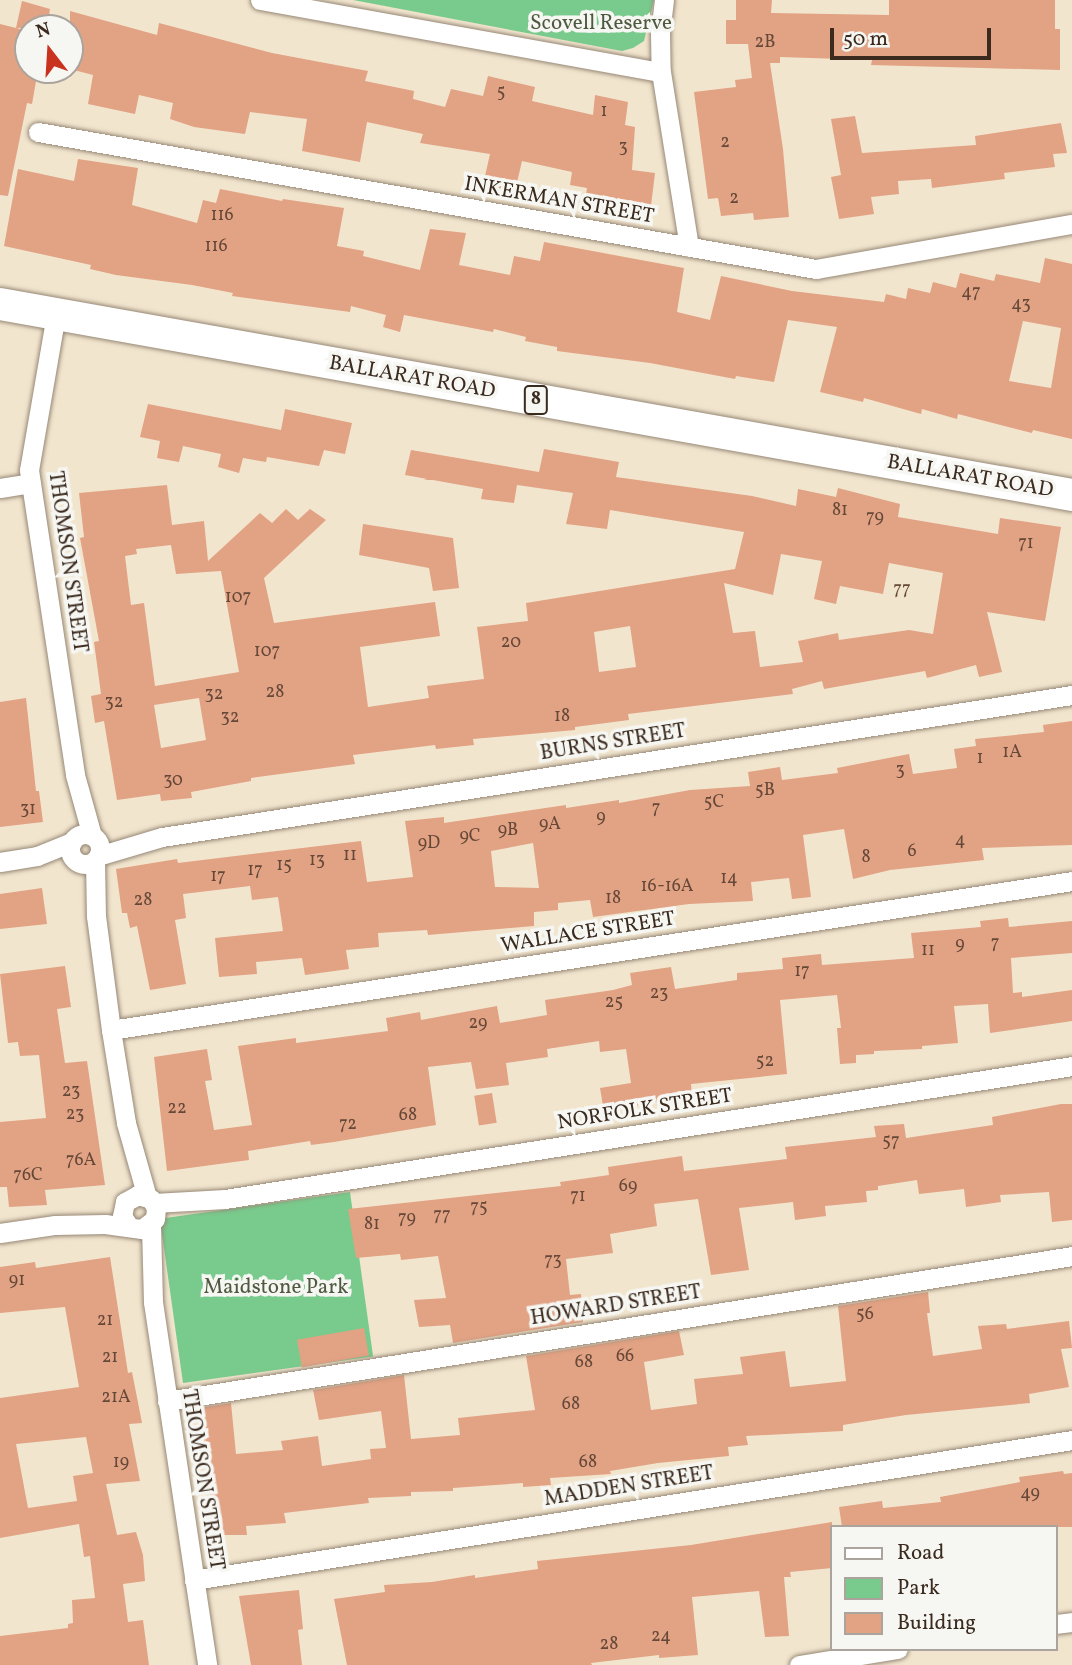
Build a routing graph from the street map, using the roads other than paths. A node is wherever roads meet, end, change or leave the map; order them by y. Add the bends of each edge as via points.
1 (260, 0) edge
2 (664, 0) edge
3 (661, 72) junction
4 (38, 132) dead end
5 (1072, 224) edge
6 (689, 247) junction
7 (0, 304) edge
8 (56, 314) junction
9 (31, 483) junction
10 (0, 488) edge
11 (1070, 493) edge
12 (1072, 695) edge
13 (85, 849) junction
14 (0, 862) edge
15 (1072, 881) edge
16 (111, 1030) junction
17 (1072, 1066) edge
18 (140, 1213) junction
19 (0, 1233) edge
20 (1072, 1256) edge
21 (167, 1401) junction
22 (1072, 1440) edge
23 (194, 1580) junction
24 (886, 1651) edge
25 (207, 1665) edge
26 (799, 1665) edge

1 - 3 street
2 - 3 street
3 - 6 street
4 - 6 street, INKERMAN STREET
5 - 6 street, INKERMAN STREET via 817,269
7 - 8 highway, BALLARAT ROAD / 8
8 - 9 street, THOMSON STREET via 31,455
8 - 11 highway, BALLARAT ROAD / 8
9 - 10 street
9 - 13 street, THOMSON STREET
12 - 13 street, BURNS STREET
13 - 14 street, BURNS STREET
13 - 16 street, THOMSON STREET
15 - 16 street, WALLACE STREET
16 - 18 street, THOMSON STREET
17 - 18 street, NORFOLK STREET
18 - 19 street, NORFOLK STREET
18 - 21 street, THOMSON STREET
20 - 21 street, HOWARD STREET
21 - 23 street, THOMSON STREET
22 - 23 street, MADDEN STREET
23 - 25 street, THOMSON STREET
24 - 26 street

